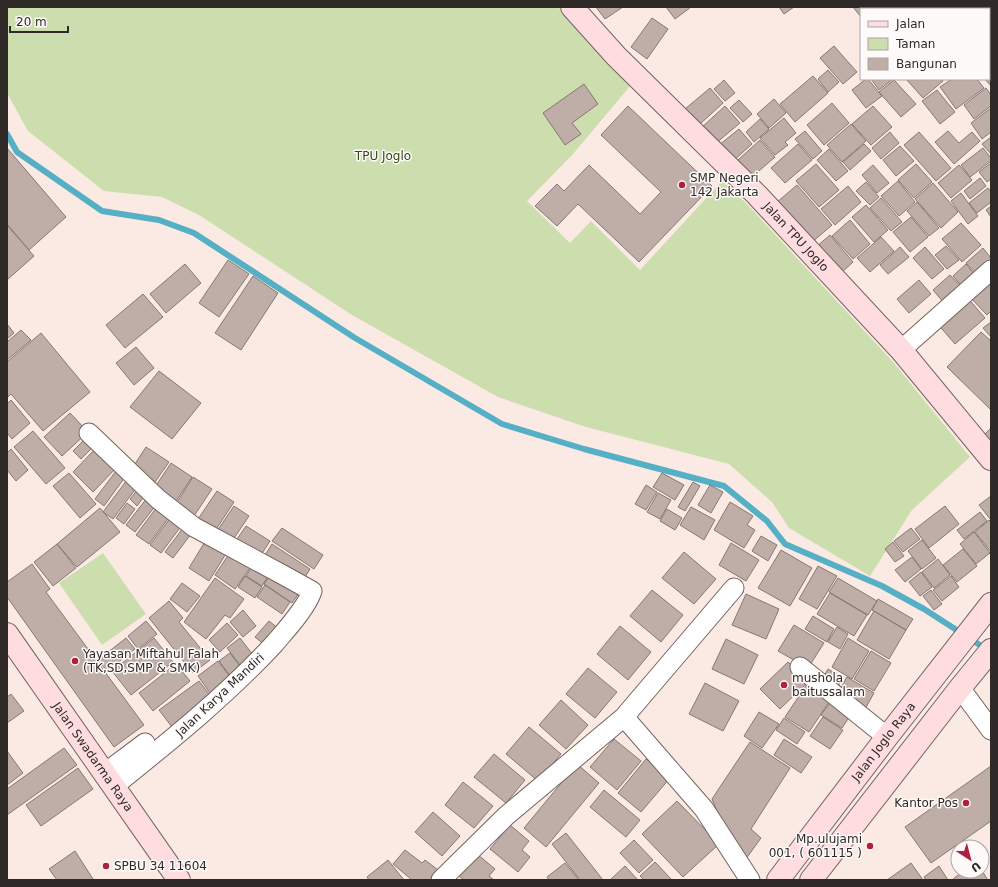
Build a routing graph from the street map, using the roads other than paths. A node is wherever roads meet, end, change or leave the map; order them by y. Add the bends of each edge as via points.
1 (572, 7) edge
2 (991, 270) edge
3 (901, 350) junction
4 (89, 433) dead end
5 (991, 459) edge
6 (734, 588) dead end
7 (986, 610) edge
8 (7, 634) edge
9 (991, 650) edge
10 (800, 667) dead end
11 (960, 688) junction
12 (624, 717) junction
13 (991, 730) edge
14 (887, 737) junction
15 (145, 743) dead end
16 (110, 780) junction
17 (179, 880) edge
18 (441, 880) edge
19 (750, 880) edge
20 (778, 880) edge
21 (811, 880) edge

1 - 3 main road, Jalan TPU Joglo via 616,56 757,195
2 - 3 street
3 - 5 main road, Jalan TPU Joglo
4 - 16 street, Jalan Karya Mandiri via 158,499 194,527 312,591 292,624 205,712
6 - 12 street
7 - 14 main road, Jalan Joglo Raya
8 - 16 main road, Jalan Swadarma Raya
9 - 11 main road
10 - 14 street
11 - 13 street
11 - 21 main road
12 - 18 street via 506,816
12 - 19 street via 704,809
14 - 20 main road, Jalan Joglo Raya
15 - 16 street
16 - 17 main road, Jalan Swadarma Raya

